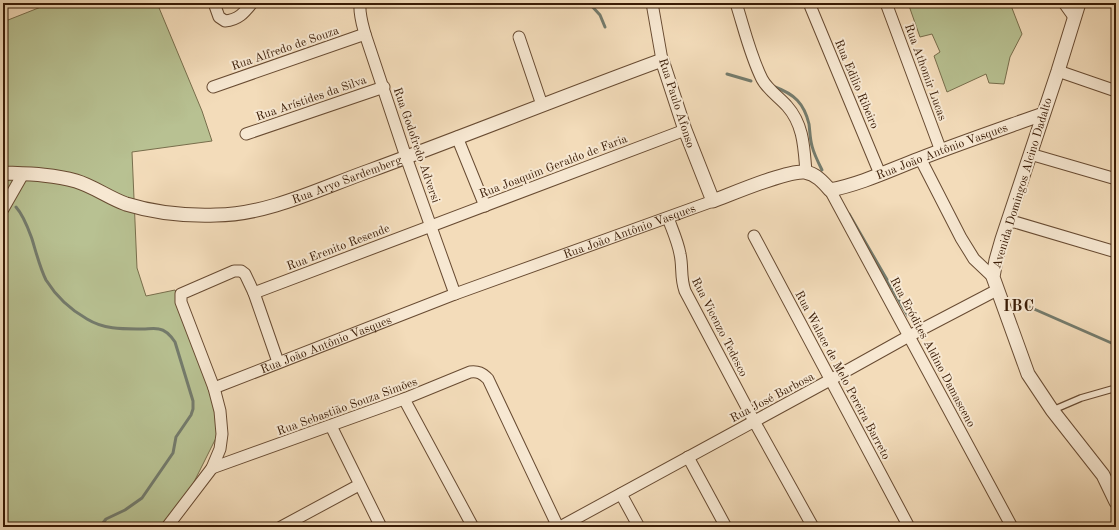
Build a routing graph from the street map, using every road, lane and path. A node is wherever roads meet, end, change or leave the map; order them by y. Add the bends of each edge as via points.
1 (214, 3) edge
2 (252, 3) edge
3 (360, 3) edge
4 (652, 3) edge
5 (736, 3) edge
6 (809, 3) edge
7 (886, 3) edge
8 (1064, 3) edge
9 (1079, 3) edge
10 (1074, 17) junction
11 (365, 34) junction
12 (519, 37) dead end
13 (662, 60) junction
14 (1058, 71) junction
15 (213, 87) dead end
16 (384, 87) junction
17 (1116, 91) edge
18 (542, 104) junction
19 (1043, 114) junction
20 (685, 130) junction
21 (246, 134) dead end
22 (457, 137) junction
23 (941, 151) junction
24 (1030, 154) junction
25 (406, 157) junction
26 (920, 158) junction
27 (806, 172) junction
28 (3, 173) edge
29 (23, 174) junction
30 (880, 174) junction
31 (1116, 179) edge
32 (830, 190) junction
33 (713, 201) junction
34 (485, 206) junction
35 (3, 209) edge
36 (668, 218) junction
37 (1008, 220) junction
38 (431, 226) junction
39 (754, 236) dead end
40 (1116, 252) edge
41 (993, 277) junction
42 (997, 290) junction
43 (254, 293) junction
44 (455, 294) junction
45 (909, 336) junction
46 (278, 362) junction
47 (830, 380) junction
48 (214, 388) junction
49 (1116, 388) edge
50 (404, 399) junction
51 (1052, 410) junction
52 (754, 421) junction
53 (331, 426) junction
54 (688, 457) junction
55 (212, 468) junction
56 (359, 484) junction
57 (621, 494) junction
58 (1116, 502) edge
59 (166, 527) edge
60 (281, 527) edge
61 (381, 527) edge
62 (473, 527) edge
63 (559, 527) edge
64 (639, 527) edge
65 (726, 527) edge
66 (813, 527) edge
67 (909, 527) edge
68 (1012, 527) edge

1 - 2 street via 224,21 233,20 244,14
3 - 11 street, Rua Godofredo Adversi
4 - 13 street, Rua Paulo Afonso
5 - 27 street via 762,81 788,107 802,132
6 - 30 street, Rua Edilio Ribeiro
7 - 23 street, Rua Athomir Lucas
8 - 10 street
9 - 10 street, Avenida Domingos Alcino Dadalto
10 - 14 street, Avenida Domingos Alcino Dadalto
11 - 15 street, Rua Alfredo de Souza
11 - 16 street, Rua Godofredo Adversi
12 - 18 street
13 - 18 street, Rua Aryo Sardemberg
13 - 20 street, Rua Paulo Afonso
14 - 17 street
14 - 19 street, Avenida Domingos Alcino Dadalto
16 - 21 street, Rua Arístides da Silva
16 - 25 street, Rua Godofredo Adversi
18 - 22 street, Rua Aryo Sardemberg
19 - 23 street, Rua João Antônio Vasques
19 - 24 street, Avenida Domingos Alcino Dadalto
20 - 33 street, Rua Paulo Afonso
20 - 34 street, Rua Joaquim Geraldo de Faria
22 - 25 street, Rua Aryo Sardemberg
22 - 34 street
23 - 26 street, Rua João Antônio Vasques
24 - 31 street
24 - 37 street, Avenida Domingos Alcino Dadalto
25 - 29 street, Rua Aryo Sardemberg via 278,204 252,212 215,216 150,210 125,204 77,181
25 - 38 street, Rua Godofredo Adversi
26 - 30 street, Rua João Antônio Vasques
26 - 41 street via 961,238 974,259
27 - 32 street via 819,178
27 - 33 street, Rua João Antônio Vasques via 788,174
28 - 29 street, Rua Aryo Sardemberg
29 - 35 street
30 - 32 street, Rua João Antônio Vasques
32 - 45 street, Rua Eródites Aldino Damasceno
33 - 36 street, Rua João Antônio Vasques
34 - 38 street, Rua Joaquim Geraldo de Faria
36 - 44 street, Rua João Antônio Vasques
36 - 52 street, Rua Vicenzo Tedesco via 680,251 681,280 685,291
37 - 40 street
37 - 41 street, Avenida Domingos Alcino Dadalto
38 - 43 street, Rua Erenito Resende
38 - 44 street, Rua Godofredo Adversi
39 - 47 street, Rua Walace de Melo Pereira Barreto
41 - 42 street, Avenida Domingos Alcino Dadalto
42 - 45 street, Rua José Barbosa
42 - 51 street, Avenida Domingos Alcino Dadalto via 1028,374
43 - 46 street
43 - 48 street via 245,274 234,271 181,294 181,302
44 - 46 street, Rua João Antônio Vasques
45 - 47 street, Rua José Barbosa
45 - 68 street, Rua Eródites Aldino Damasceno
46 - 48 street, Rua João Antônio Vasques
47 - 52 street, Rua José Barbosa
47 - 67 street, Rua Walace de Melo Pereira Barreto
48 - 55 street via 222,434 220,449
49 - 51 lane
50 - 53 street, Rua Sebastião Souza Simões
50 - 62 street
50 - 63 street, Rua Sebastião Souza Simões via 470,372 482,373 488,379
51 - 58 street, Avenida Domingos Alcino Dadalto via 1103,475
52 - 54 street, Rua José Barbosa
52 - 66 street, Rua Vicenzo Tedesco
53 - 55 street, Rua Sebastião Souza Simões
53 - 56 street
54 - 57 street, Rua José Barbosa
54 - 65 street
55 - 59 street
56 - 60 street
56 - 61 street
57 - 63 street, Rua José Barbosa
57 - 64 street

